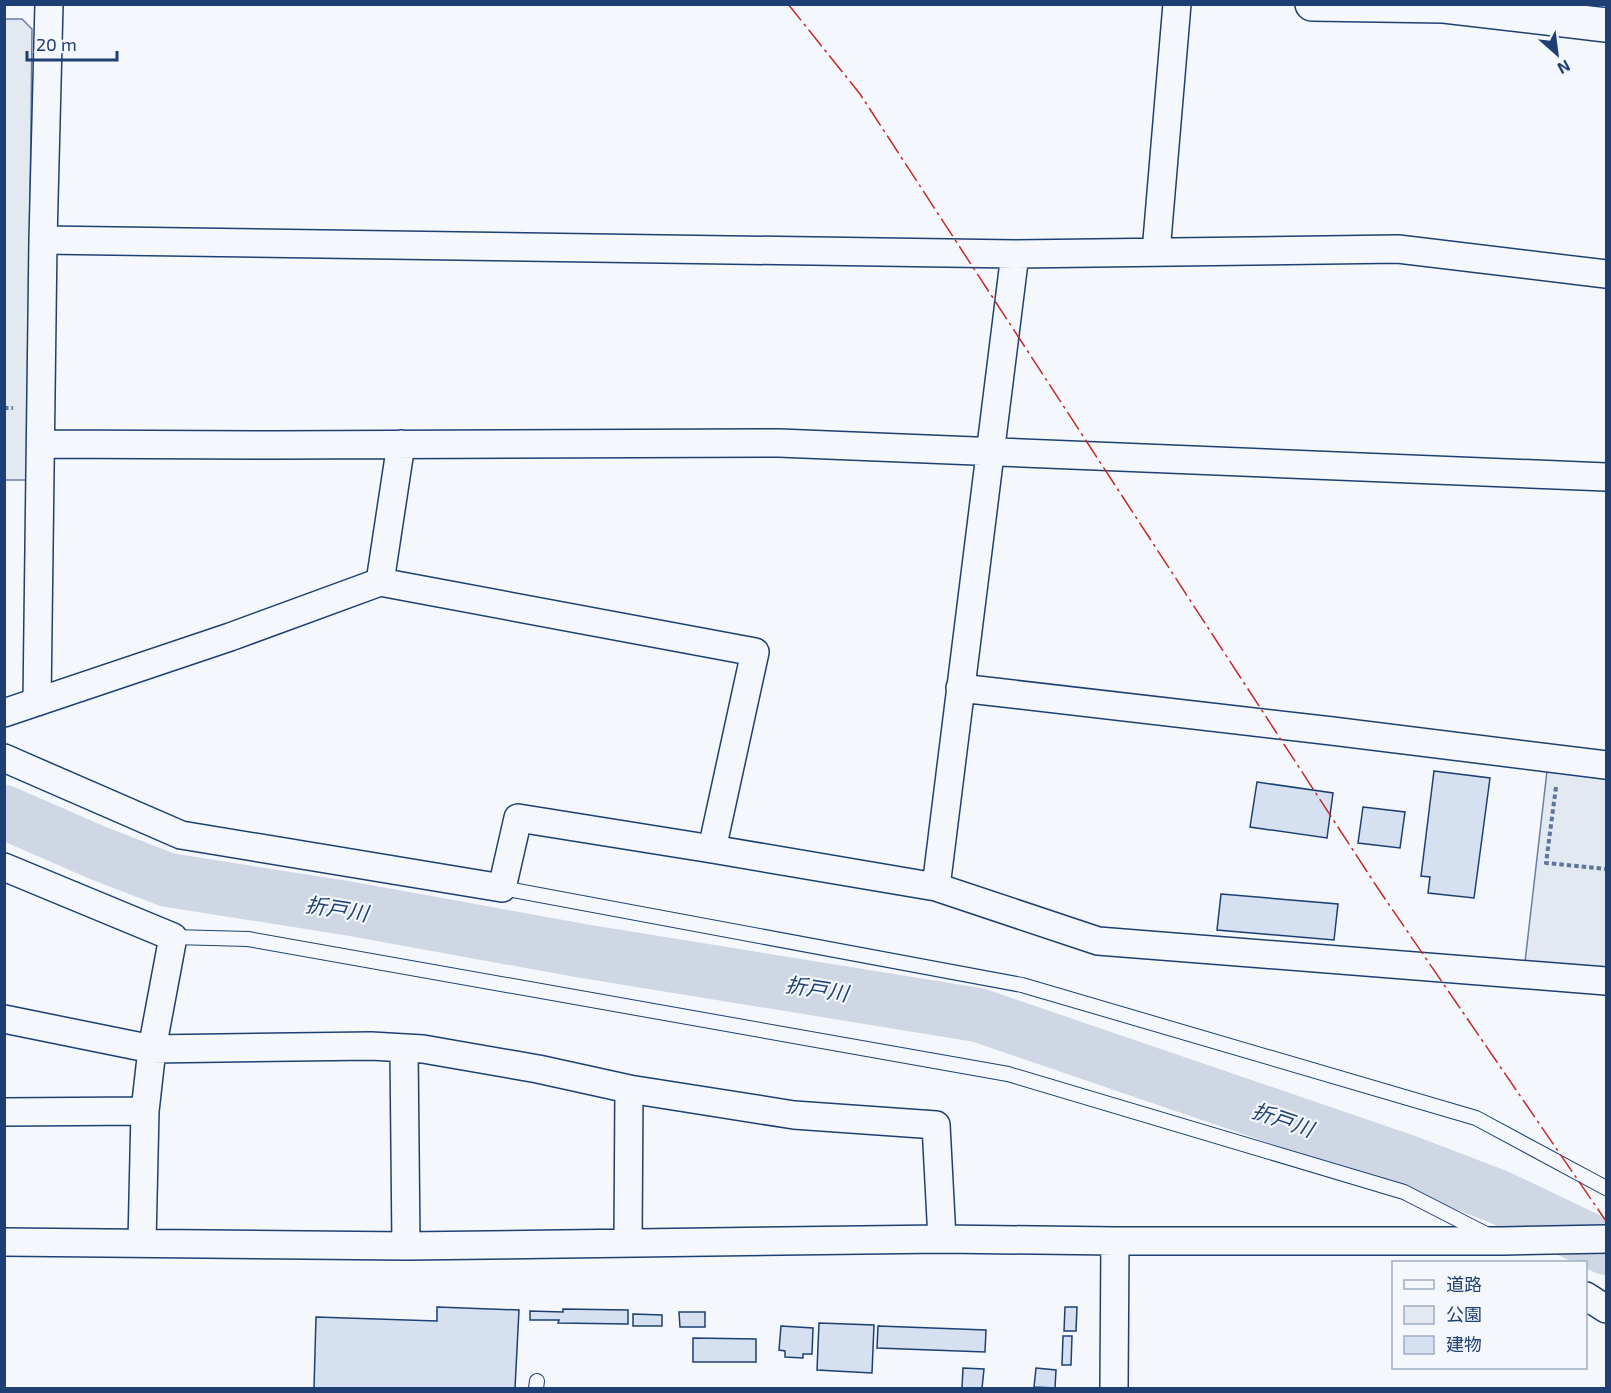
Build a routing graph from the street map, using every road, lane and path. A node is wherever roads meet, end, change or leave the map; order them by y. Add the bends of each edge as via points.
1 (49, 4) edge
2 (1177, 4) edge
3 (1312, 4) edge
4 (1606, 25) edge
5 (43, 240) junction
6 (1156, 252) junction
7 (1015, 254) junction
8 (1606, 274) edge
9 (41, 444) junction
10 (401, 444) junction
11 (992, 451) junction
12 (1606, 477) edge
13 (380, 582) junction
14 (960, 688) junction
15 (37, 702) junction
16 (4, 713) edge
17 (4, 758) edge
18 (1560, 759) junction
19 (1606, 765) edge
20 (712, 849) junction
21 (4, 867) edge
22 (1606, 869) edge
23 (936, 887) junction
24 (502, 888) junction
25 (173, 937) junction
26 (1606, 981) edge
27 (4, 1019) edge
28 (404, 1048) junction
29 (152, 1049) junction
30 (630, 1089) junction
31 (145, 1111) junction
32 (4, 1112) edge
33 (1606, 1188) edge
34 (942, 1239) junction
35 (1606, 1239) edge
36 (1114, 1241) junction
37 (1501, 1241) junction
38 (4, 1242) edge
39 (142, 1242) junction
40 (628, 1243) junction
41 (406, 1246) junction
42 (1531, 1261) edge
43 (1587, 1297) edge
44 (1606, 1309) edge
45 (1114, 1389) edge

1 - 5 street
2 - 6 street
3 - 4 street via 1444,6
5 - 7 street
5 - 9 street
6 - 7 street
6 - 8 street via 1398,249
7 - 11 street
9 - 10 street
9 - 15 street
10 - 11 street via 779,443
10 - 13 street
11 - 12 street
11 - 14 street
13 - 15 street
13 - 20 street via 755,652
14 - 18 street
14 - 23 street
15 - 16 street
17 - 24 street via 181,835
18 - 19 street
18 - 22 path via 1546,863
20 - 23 street
20 - 24 street via 518,818
21 - 25 street
23 - 26 street via 1098,940
24 - 33 lane via 1022,985 1476,1118
25 - 29 street
25 - 37 lane via 248,939 1008,1074 1404,1192
27 - 29 street
28 - 29 street
28 - 30 street via 538,1069
28 - 41 street
29 - 31 street
30 - 34 street via 794,1115 936,1125
30 - 40 street
31 - 32 street
31 - 39 street
34 - 36 street
34 - 40 street
35 - 37 street
36 - 37 street
36 - 45 street
37 - 42 street
38 - 39 street
39 - 41 street
40 - 41 street
43 - 44 street

